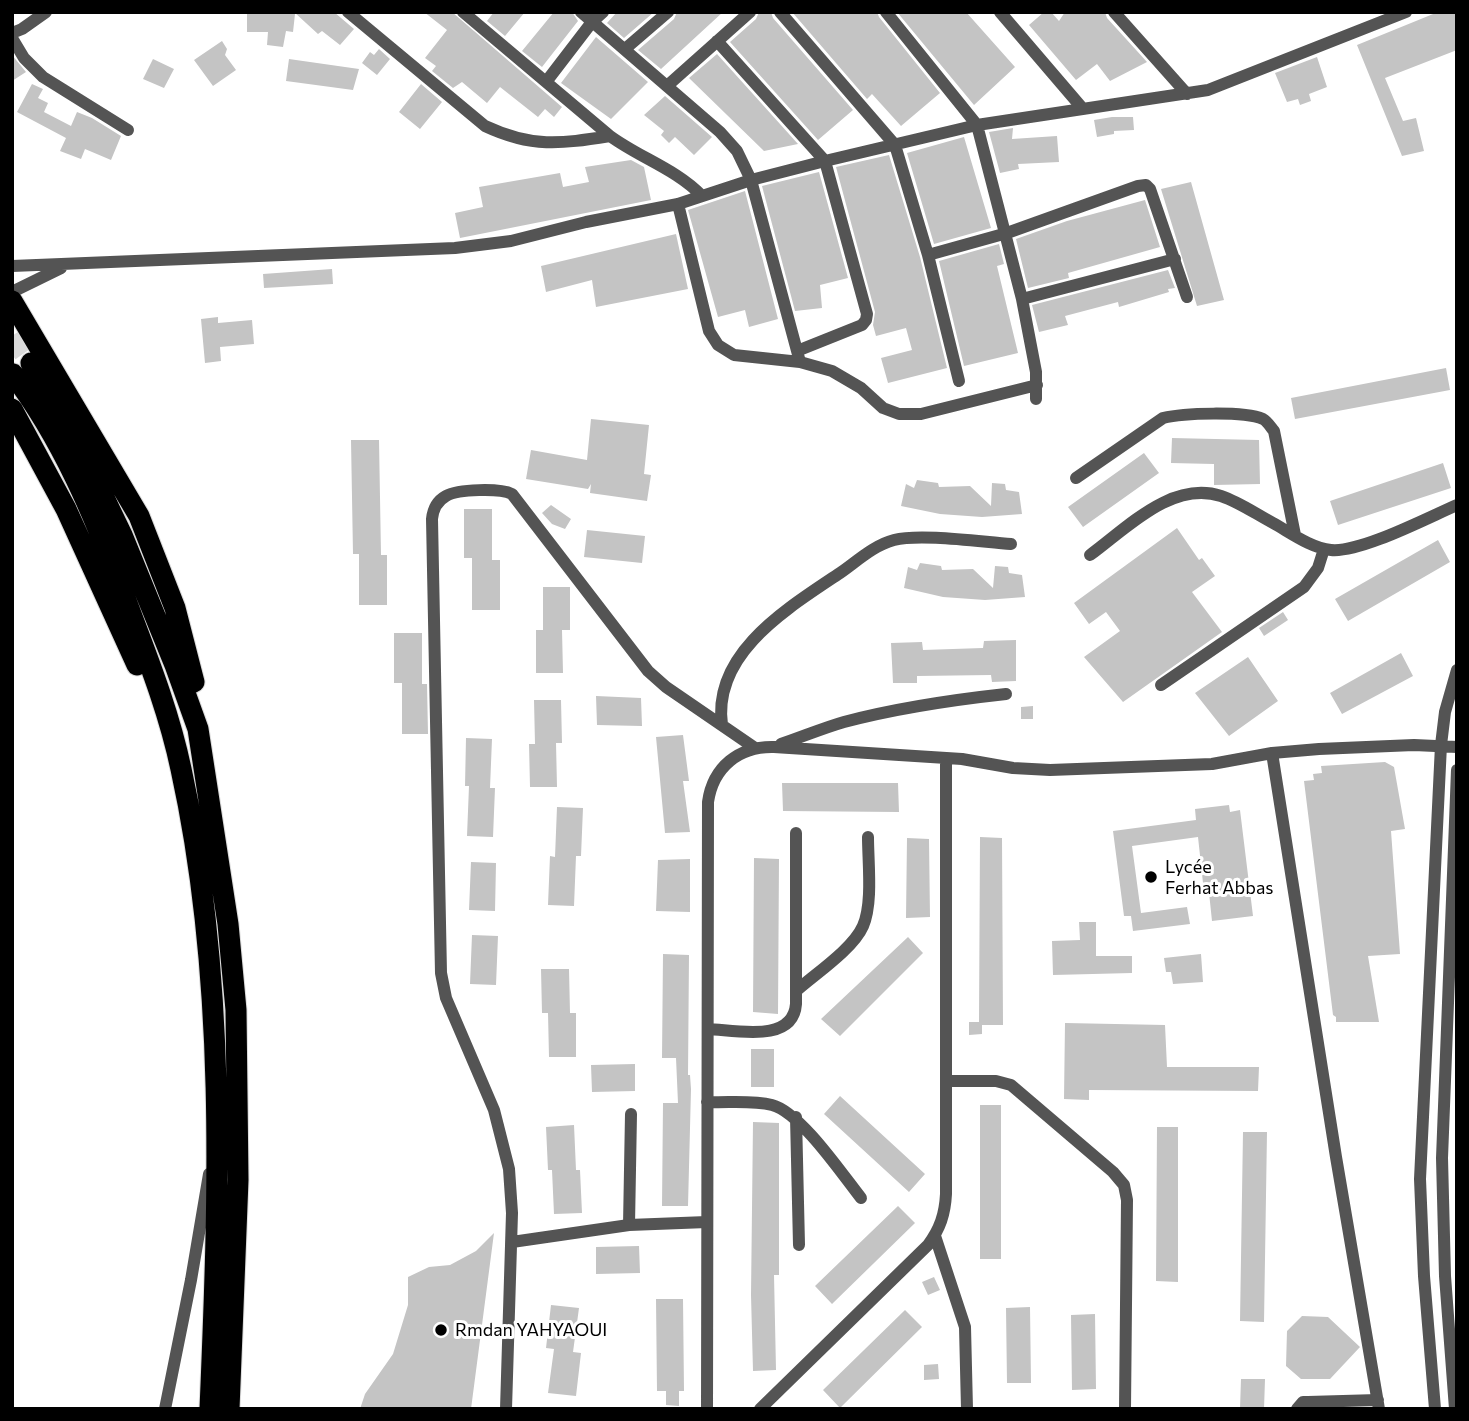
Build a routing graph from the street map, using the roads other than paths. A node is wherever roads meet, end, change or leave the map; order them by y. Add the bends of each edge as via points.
1 (46, 12) edge
2 (348, 12) edge
3 (463, 12) edge
4 (581, 12) edge
5 (603, 12) edge
6 (668, 12) edge
7 (750, 12) edge
8 (780, 12) edge
9 (886, 12) edge
10 (1000, 12) edge
11 (1114, 12) edge
12 (1406, 12) edge
13 (592, 22) junction
14 (12, 35) edge
15 (717, 41) junction
16 (625, 49) junction
17 (546, 82) junction
18 (667, 86) junction
19 (1187, 94) junction
20 (1083, 109) junction
21 (977, 125) junction
22 (128, 130) dead end
23 (610, 136) junction
24 (895, 145) junction
25 (825, 160) junction
26 (751, 180) junction
27 (702, 196) junction
28 (678, 204) junction
29 (1007, 233) junction
30 (928, 255) junction
31 (1175, 259) junction
32 (68, 265) junction
33 (12, 266) edge
34 (12, 292) edge
35 (1187, 297) dead end
36 (1022, 299) junction
37 (12, 300) edge
38 (799, 356) junction
39 (22, 369) edge
40 (959, 381) dead end
41 (1037, 385) junction
42 (1036, 398) dead end
43 (12, 409) edge
44 (1076, 478) dead end
45 (1457, 505) edge
46 (1295, 535) junction
47 (1011, 544) dead end
48 (1324, 549) junction
49 (1090, 555) dead end
50 (1457, 670) edge
51 (1160, 685) dead end
52 (1006, 694) dead end
53 (722, 725) junction
54 (198, 729) junction
55 (173, 736) junction
56 (1441, 745) junction
57 (774, 747) junction
58 (1457, 747) edge
59 (755, 748) junction
60 (1272, 753) junction
61 (946, 758) junction
62 (1457, 771) edge
63 (796, 833) dead end
64 (868, 837) dead end
65 (796, 991) junction
66 (708, 1029) junction
67 (946, 1081) junction
68 (708, 1102) junction
69 (631, 1114) dead end
70 (796, 1118) junction
71 (217, 1125) junction
72 (1442, 1158) junction
73 (1457, 1160) edge
74 (861, 1198) dead end
75 (707, 1222) junction
76 (629, 1225) junction
77 (934, 1236) junction
78 (512, 1242) junction
79 (799, 1245) dead end
80 (1451, 1278) edge
81 (1454, 1365) edge
82 (1378, 1404) edge
83 (165, 1409) edge
84 (210, 1409) edge
85 (229, 1409) edge
86 (506, 1409) edge
87 (707, 1409) edge
88 (760, 1409) edge
89 (967, 1409) edge
90 (1125, 1409) edge
91 (1297, 1409) edge
92 (1435, 1409) edge
93 (1455, 1409) edge

1 - 14 street
2 - 23 street via 485,126 508,137 561,142
3 - 17 street
4 - 13 street
5 - 13 street
6 - 16 street
7 - 15 street
8 - 24 street
9 - 21 street
10 - 20 street
11 - 19 street
12 - 19 street via 1228,83
13 - 16 street
13 - 17 street
14 - 22 street via 24,58 43,77
15 - 18 street
15 - 25 street
16 - 18 street
17 - 23 street
18 - 26 street via 729,141
19 - 20 street
20 - 21 street
21 - 24 street
21 - 29 street
23 - 27 street via 680,176
24 - 25 street
24 - 30 street
25 - 26 street
25 - 38 street via 867,317 863,325
26 - 27 street
26 - 38 street
27 - 28 street
28 - 32 street via 511,241 454,248
28 - 38 street via 713,339 734,355
29 - 30 street
29 - 31 street via 1146,185
29 - 36 street
30 - 40 street
31 - 35 street
31 - 36 street
32 - 33 street
32 - 34 street
36 - 41 street
37 - 54 highway via 139,516 175,608 196,692
38 - 41 street via 861,388 883,408 910,415
39 - 54 highway via 92,473 122,535
39 - 55 highway via 33,401 84,493 143,642
41 - 42 street
43 - 55 highway via 66,509 152,702
44 - 46 street via 1163,418 1248,415 1265,420 1274,431
45 - 48 street via 1358,547
46 - 48 street
46 - 49 street via 1229,499 1190,493 1162,502
47 - 53 street via 912,537 884,544 804,598 747,647 727,678
48 - 51 street via 1318,568 1304,587
50 - 56 street
52 - 57 street via 878,714
53 - 59 street
53 - 78 street via 648,671 512,494 501,490 457,493 439,501 432,519 441,973 446,998 500,1129 511,1191
54 - 85 highway via 228,924 236,1010 238,1180
55 - 71 highway via 206,929
56 - 58 street
56 - 60 street
56 - 92 street via 1420,1179
57 - 59 street
57 - 61 street
59 - 66 street via 722,767 709,793
60 - 61 street via 1212,764 1049,770
60 - 82 street
61 - 67 street
62 - 72 street
63 - 65 street
64 - 65 street via 864,925 855,939
65 - 66 street via 793,1017 778,1030
66 - 68 street
67 - 77 street via 946,1205
67 - 90 street via 1011,1085 1124,1185
68 - 70 street via 772,1105
68 - 75 street
69 - 76 street
70 - 74 street
70 - 79 street
71 - 83 street
71 - 84 highway
72 - 73 street
72 - 80 street
75 - 76 street
75 - 87 street
76 - 78 street
77 - 88 street
77 - 89 street via 965,1327
78 - 86 street
80 - 81 street
81 - 93 street
82 - 91 street via 1303,1402

